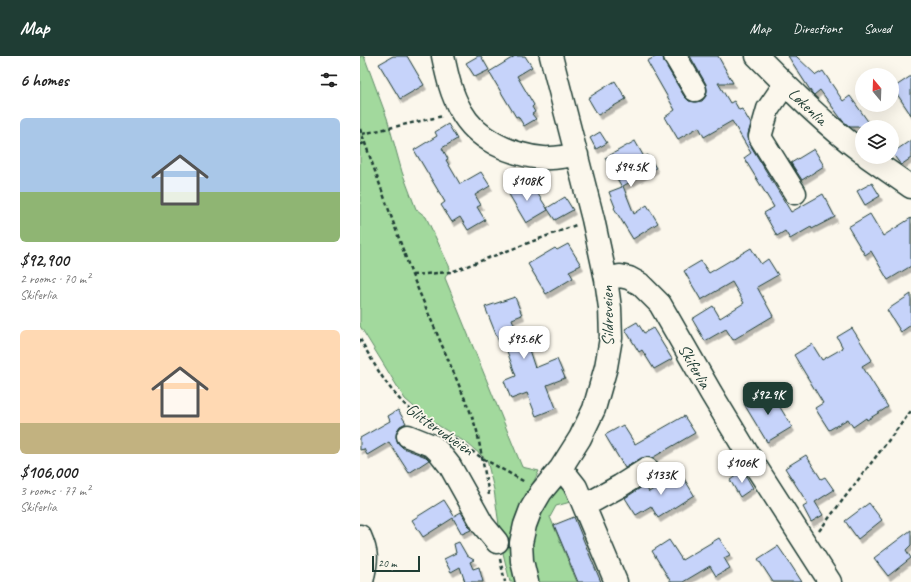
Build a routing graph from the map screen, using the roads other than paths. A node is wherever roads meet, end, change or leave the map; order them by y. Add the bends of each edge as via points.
1 (443, 56) edge
2 (551, 56) edge
3 (675, 56) edge
4 (758, 56) edge
5 (785, 84) junction
6 (695, 90) dead end
7 (855, 147) edge
8 (577, 155) junction
9 (878, 164) edge
10 (911, 187) edge
11 (795, 193) dead end
12 (606, 279) junction
13 (408, 436) dead end
14 (560, 468) junction
15 (647, 469) dead end
16 (584, 506) junction
17 (360, 536) edge
18 (497, 542) dead end
19 (362, 582) edge
20 (527, 582) edge
21 (616, 582) edge
22 (830, 582) edge

1 - 8 street via 448,79 461,112 476,130 498,146 521,154 544,158
2 - 8 street, Sildreveien
3 - 6 street
4 - 5 street, Løkenlia
5 - 7 street, Løkenlia
5 - 11 street via 768,109 760,136
8 - 12 street, Sildreveien
9 - 10 street
12 - 14 street, Sildreveien via 611,338 606,367 594,409 580,438
12 - 22 street, Skiferlia via 620,276 629,278 640,284 660,304 730,425
13 - 18 street, Glitterudveien via 433,446 439,452 450,466 483,525
14 - 16 street via 576,487
14 - 20 street via 541,492 524,525 521,543
15 - 16 street
16 - 21 street
17 - 19 street via 367,553

